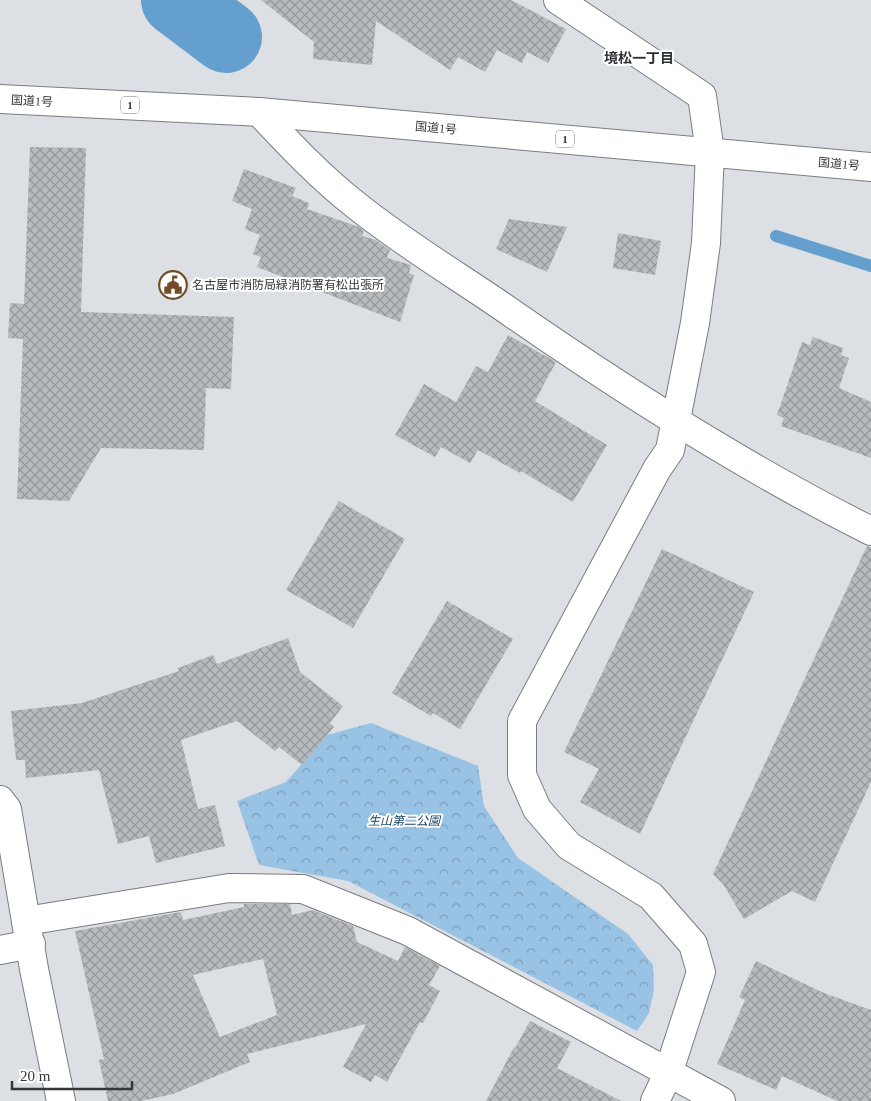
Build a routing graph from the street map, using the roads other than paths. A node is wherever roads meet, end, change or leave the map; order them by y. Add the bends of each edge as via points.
1 (558, 0) edge
2 (0, 99) edge
3 (259, 112) junction
4 (710, 152) junction
5 (871, 167) edge
6 (677, 423) junction
7 (871, 531) edge
8 (0, 800) edge
9 (29, 933) junction
10 (0, 950) edge
11 (668, 1074) junction
12 (62, 1101) edge
13 (655, 1101) edge
14 (721, 1101) edge

1 - 4 main road via 702,96
2 - 3 main road, 国道1号 / 1
3 - 4 main road, 国道1号 / 1
3 - 6 main road via 305,161 358,207 573,356
4 - 5 main road, 国道1号 / 1
4 - 6 main road via 706,243
6 - 7 main road via 791,491
6 - 11 main road via 670,450 657,468 522,721 522,775 537,809 569,846 651,896 693,944 702,972
8 - 9 main road via 7,809
9 - 10 main road
9 - 11 main road via 229,888 302,889 408,931
9 - 12 main road
11 - 13 main road
11 - 14 main road

